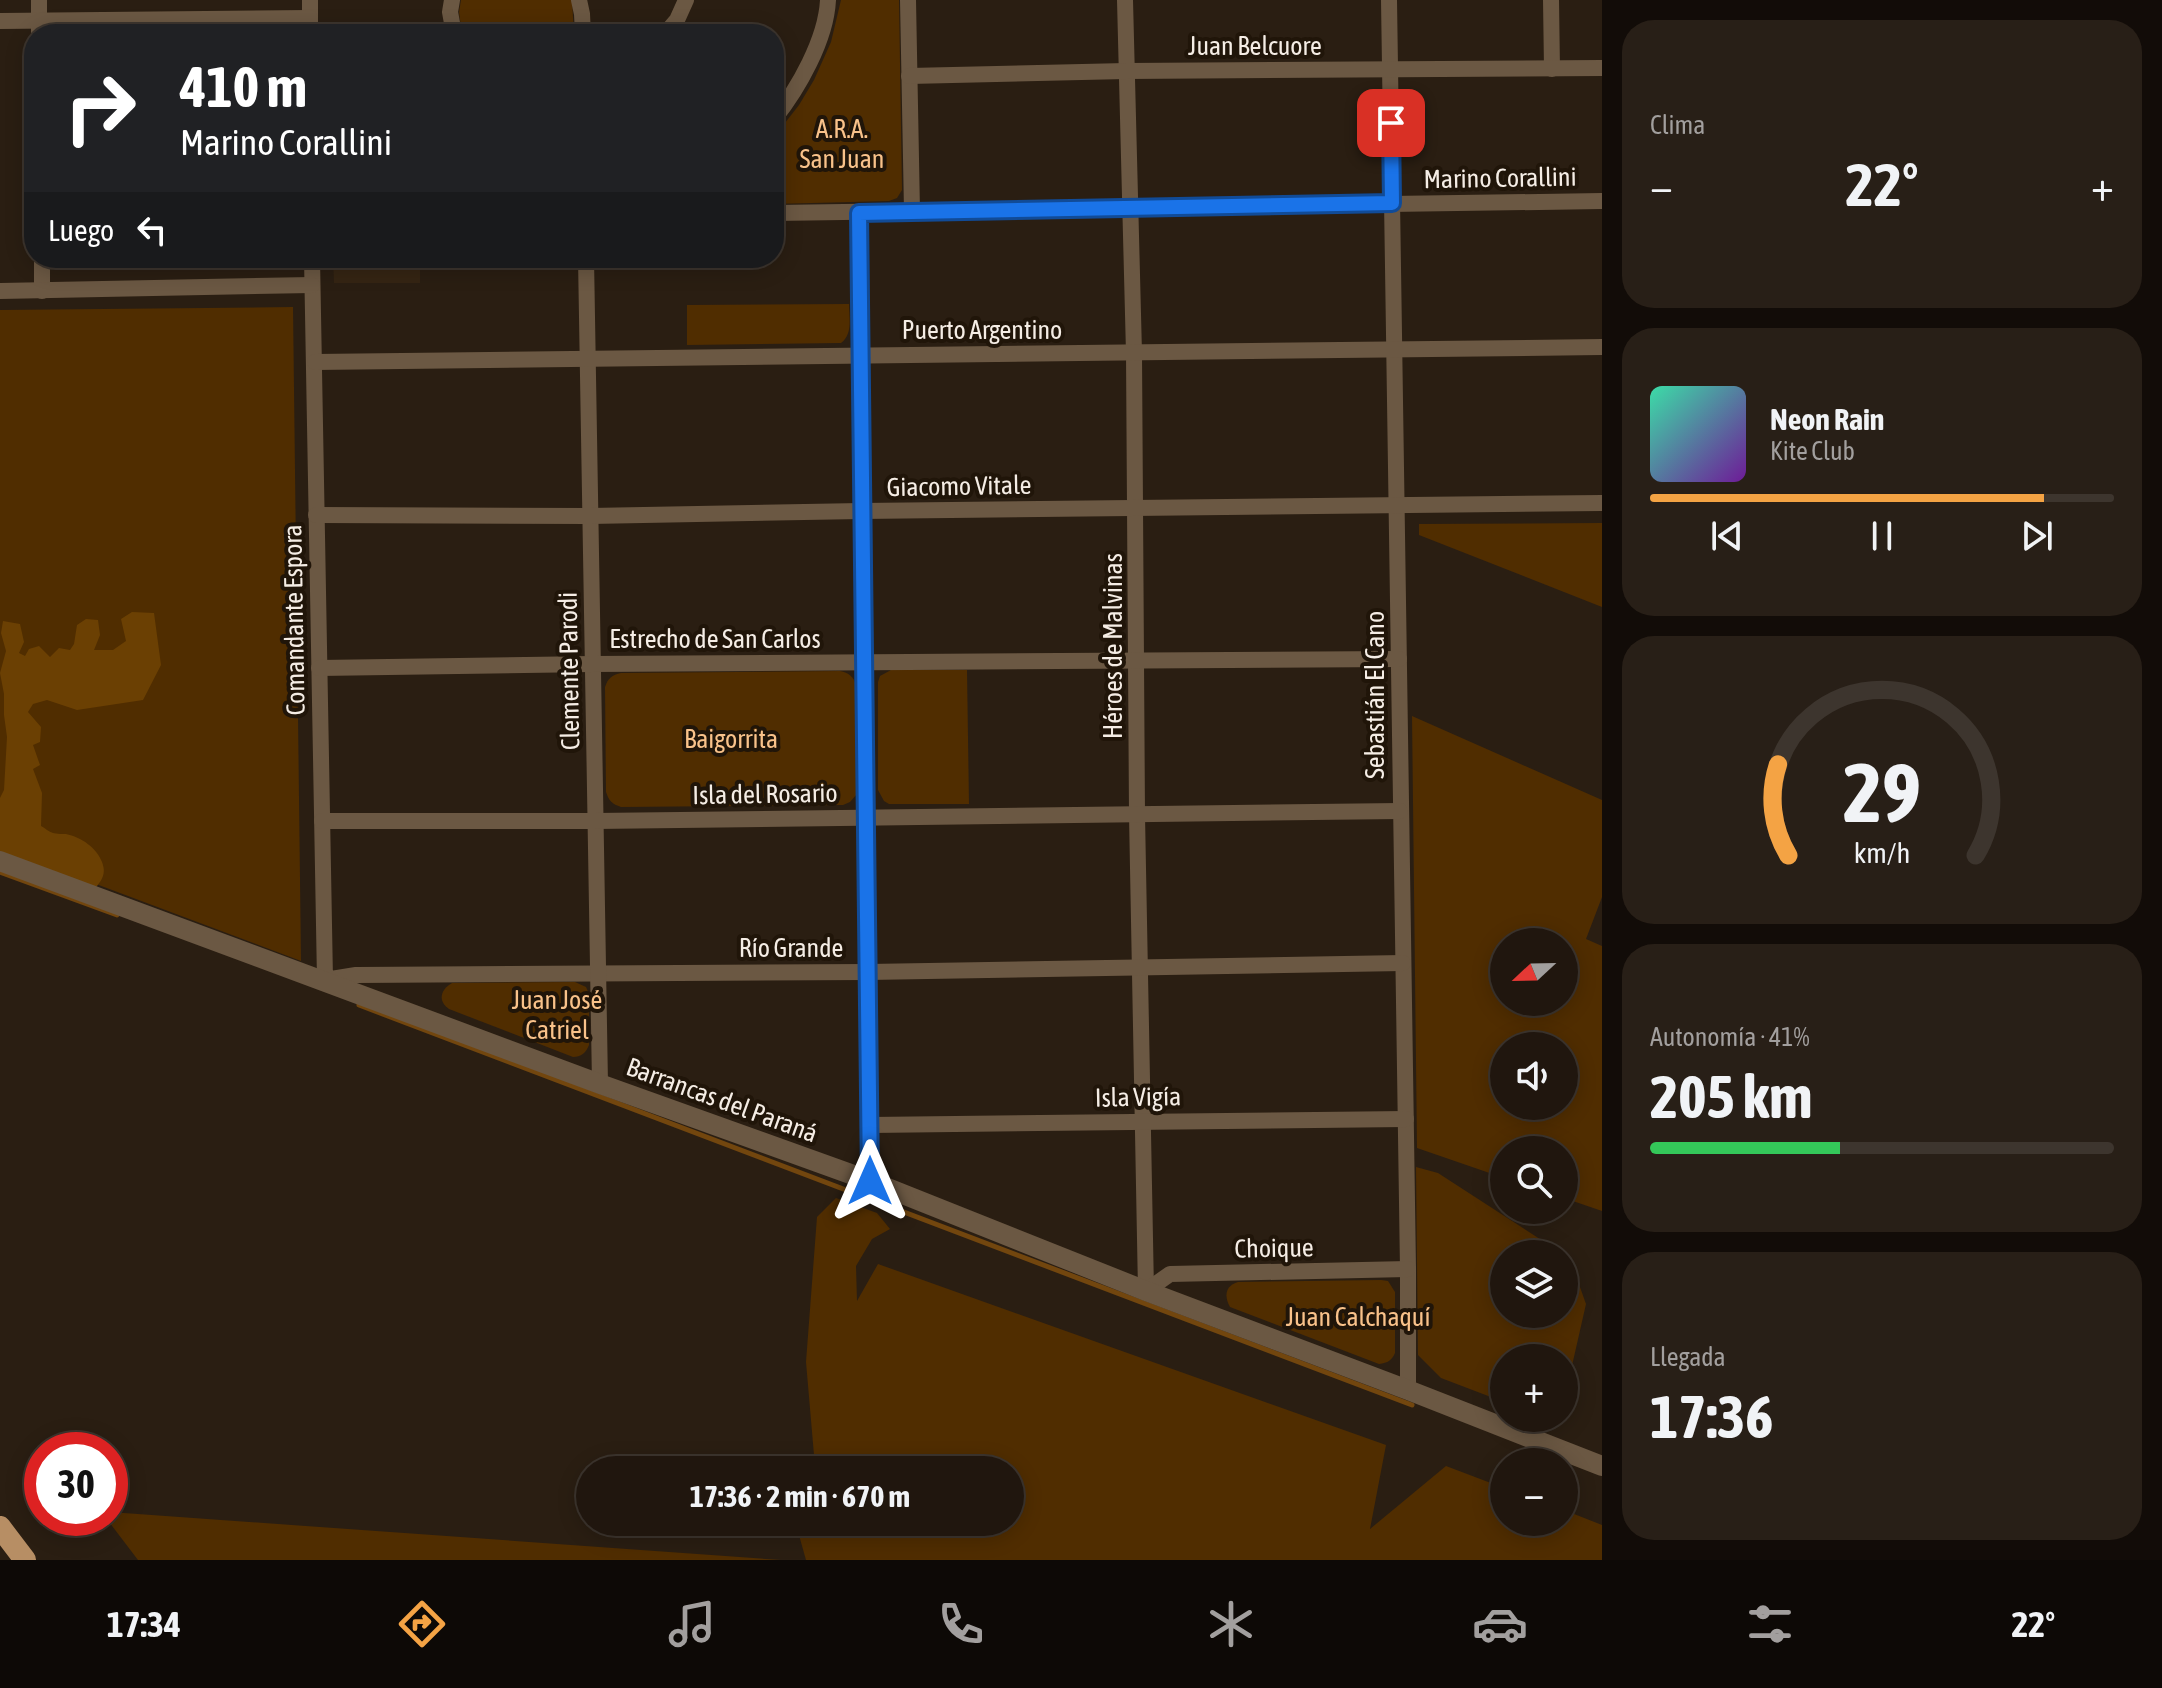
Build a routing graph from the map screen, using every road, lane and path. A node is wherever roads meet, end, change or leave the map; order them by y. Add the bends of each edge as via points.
1 (39, 0) edge
2 (310, 0) edge
3 (452, 0) edge
4 (579, 0) edge
5 (686, 0) edge
6 (828, 0) edge
7 (908, 0) edge
8 (1125, 0) edge
9 (1389, 0) edge
10 (1551, 0) edge
11 (0, 21) edge
12 (39, 24) edge
13 (310, 24) edge
14 (452, 24) edge
15 (582, 24) edge
16 (674, 24) edge
17 (24, 25) edge
18 (1602, 68) edge
19 (1390, 69) junction
20 (1552, 69) junction
21 (1126, 71) junction
22 (909, 76) junction
23 (784, 107) edge
24 (1602, 201) edge
25 (1392, 203) junction
26 (1129, 207) junction
27 (912, 211) junction
28 (784, 213) edge
29 (859, 213) junction
30 (42, 268) edge
31 (312, 268) edge
32 (586, 268) edge
33 (312, 285) junction
34 (0, 291) edge
35 (42, 291) junction
36 (1602, 347) edge
37 (1395, 349) junction
38 (1134, 353) junction
39 (860, 355) junction
40 (587, 359) junction
41 (315, 362) junction
42 (1602, 503) edge
43 (1398, 505) junction
44 (1136, 508) junction
45 (861, 511) junction
46 (316, 515) junction
47 (590, 516) junction
48 (1399, 659) junction
49 (1137, 661) junction
50 (863, 662) junction
51 (592, 664) junction
52 (319, 668) junction
53 (1400, 811) junction
54 (1137, 815) junction
55 (866, 817) junction
56 (322, 821) junction
57 (595, 821) junction
58 (0, 861) edge
59 (1403, 963) junction
60 (1140, 967) junction
61 (868, 972) junction
62 (598, 973) junction
63 (325, 980) junction
64 (600, 1084) junction
65 (1406, 1119) junction
66 (1143, 1121) junction
67 (870, 1125) junction
68 (870, 1181) junction
69 (1408, 1269) junction
70 (1146, 1291) junction
71 (1408, 1390) junction
72 (1602, 1466) edge
73 (0, 1527) edge
74 (25, 1560) edge

1 - 12 street
2 - 13 street
3 - 14 street
4 - 15 street
5 - 16 street
6 - 23 street via 813,52
7 - 22 street
8 - 21 street, Héroes de Malvinas
9 - 19 street, Sebastián El Cano
10 - 20 street
11 - 17 street
18 - 20 street, Juan Belcuore
19 - 20 street, Juan Belcuore
19 - 21 street, Juan Belcuore
19 - 25 street, Sebastián El Cano
21 - 22 street, Juan Belcuore
21 - 26 street, Héroes de Malvinas
22 - 27 street
24 - 25 street, Marino Corallini
25 - 26 street, Marino Corallini
25 - 37 street, Sebastián El Cano
26 - 27 street, Marino Corallini
26 - 38 street, Héroes de Malvinas
27 - 29 street, Marino Corallini
28 - 29 street, Marino Corallini
29 - 39 street
30 - 35 street
31 - 33 street, Comandante Espora
32 - 40 street, Clemente Parodi
33 - 35 street
33 - 41 street, Comandante Espora
34 - 35 street
36 - 37 street, Puerto Argentino
37 - 38 street, Puerto Argentino
37 - 43 street, Sebastián El Cano
38 - 39 street, Puerto Argentino
38 - 44 street, Héroes de Malvinas
39 - 40 street, Puerto Argentino
39 - 45 street
40 - 41 street, Puerto Argentino
40 - 47 street, Clemente Parodi
41 - 46 street, Comandante Espora
42 - 43 street, Giacomo Vitale
43 - 44 street, Giacomo Vitale
43 - 48 street, Sebastián El Cano
44 - 45 street, Giacomo Vitale
44 - 49 street, Héroes de Malvinas
45 - 47 street, Giacomo Vitale
45 - 50 street
46 - 47 street, Giacomo Vitale
46 - 52 street, Comandante Espora
47 - 51 street, Clemente Parodi
48 - 49 street, Estrecho de San Carlos
48 - 53 street, Sebastián El Cano
49 - 50 street, Estrecho de San Carlos
49 - 54 street, Héroes de Malvinas
50 - 51 street, Estrecho de San Carlos
50 - 55 street
51 - 52 street, Estrecho de San Carlos
51 - 57 street, Clemente Parodi
52 - 56 street, Comandante Espora
53 - 54 street, Isla del Rosario
53 - 59 street, Sebastián El Cano
54 - 55 street, Isla del Rosario
54 - 60 street, Héroes de Malvinas
55 - 57 street, Isla del Rosario
55 - 61 street
56 - 57 street, Isla del Rosario
56 - 63 street, Comandante Espora
57 - 62 street, Clemente Parodi
58 - 63 street, Barrancas del Paraná
59 - 60 street, Río Grande
59 - 65 street, Sebastián El Cano
60 - 61 street, Río Grande
60 - 66 street, Héroes de Malvinas
61 - 62 street, Río Grande
61 - 67 street
62 - 63 street, Río Grande via 356,975
62 - 64 street, Clemente Parodi
63 - 64 street, Barrancas del Paraná
64 - 68 street, Barrancas del Paraná
65 - 66 street, Isla Vigía
65 - 69 street, Sebastián El Cano
66 - 67 street, Isla Vigía
66 - 70 street, Héroes de Malvinas
67 - 68 street
68 - 70 street, Barrancas del Paraná
69 - 70 street, Choique via 1170,1274
69 - 71 street, Sebastián El Cano
70 - 71 street, Barrancas del Paraná
71 - 72 street, Barrancas del Paraná
73 - 74 main road

